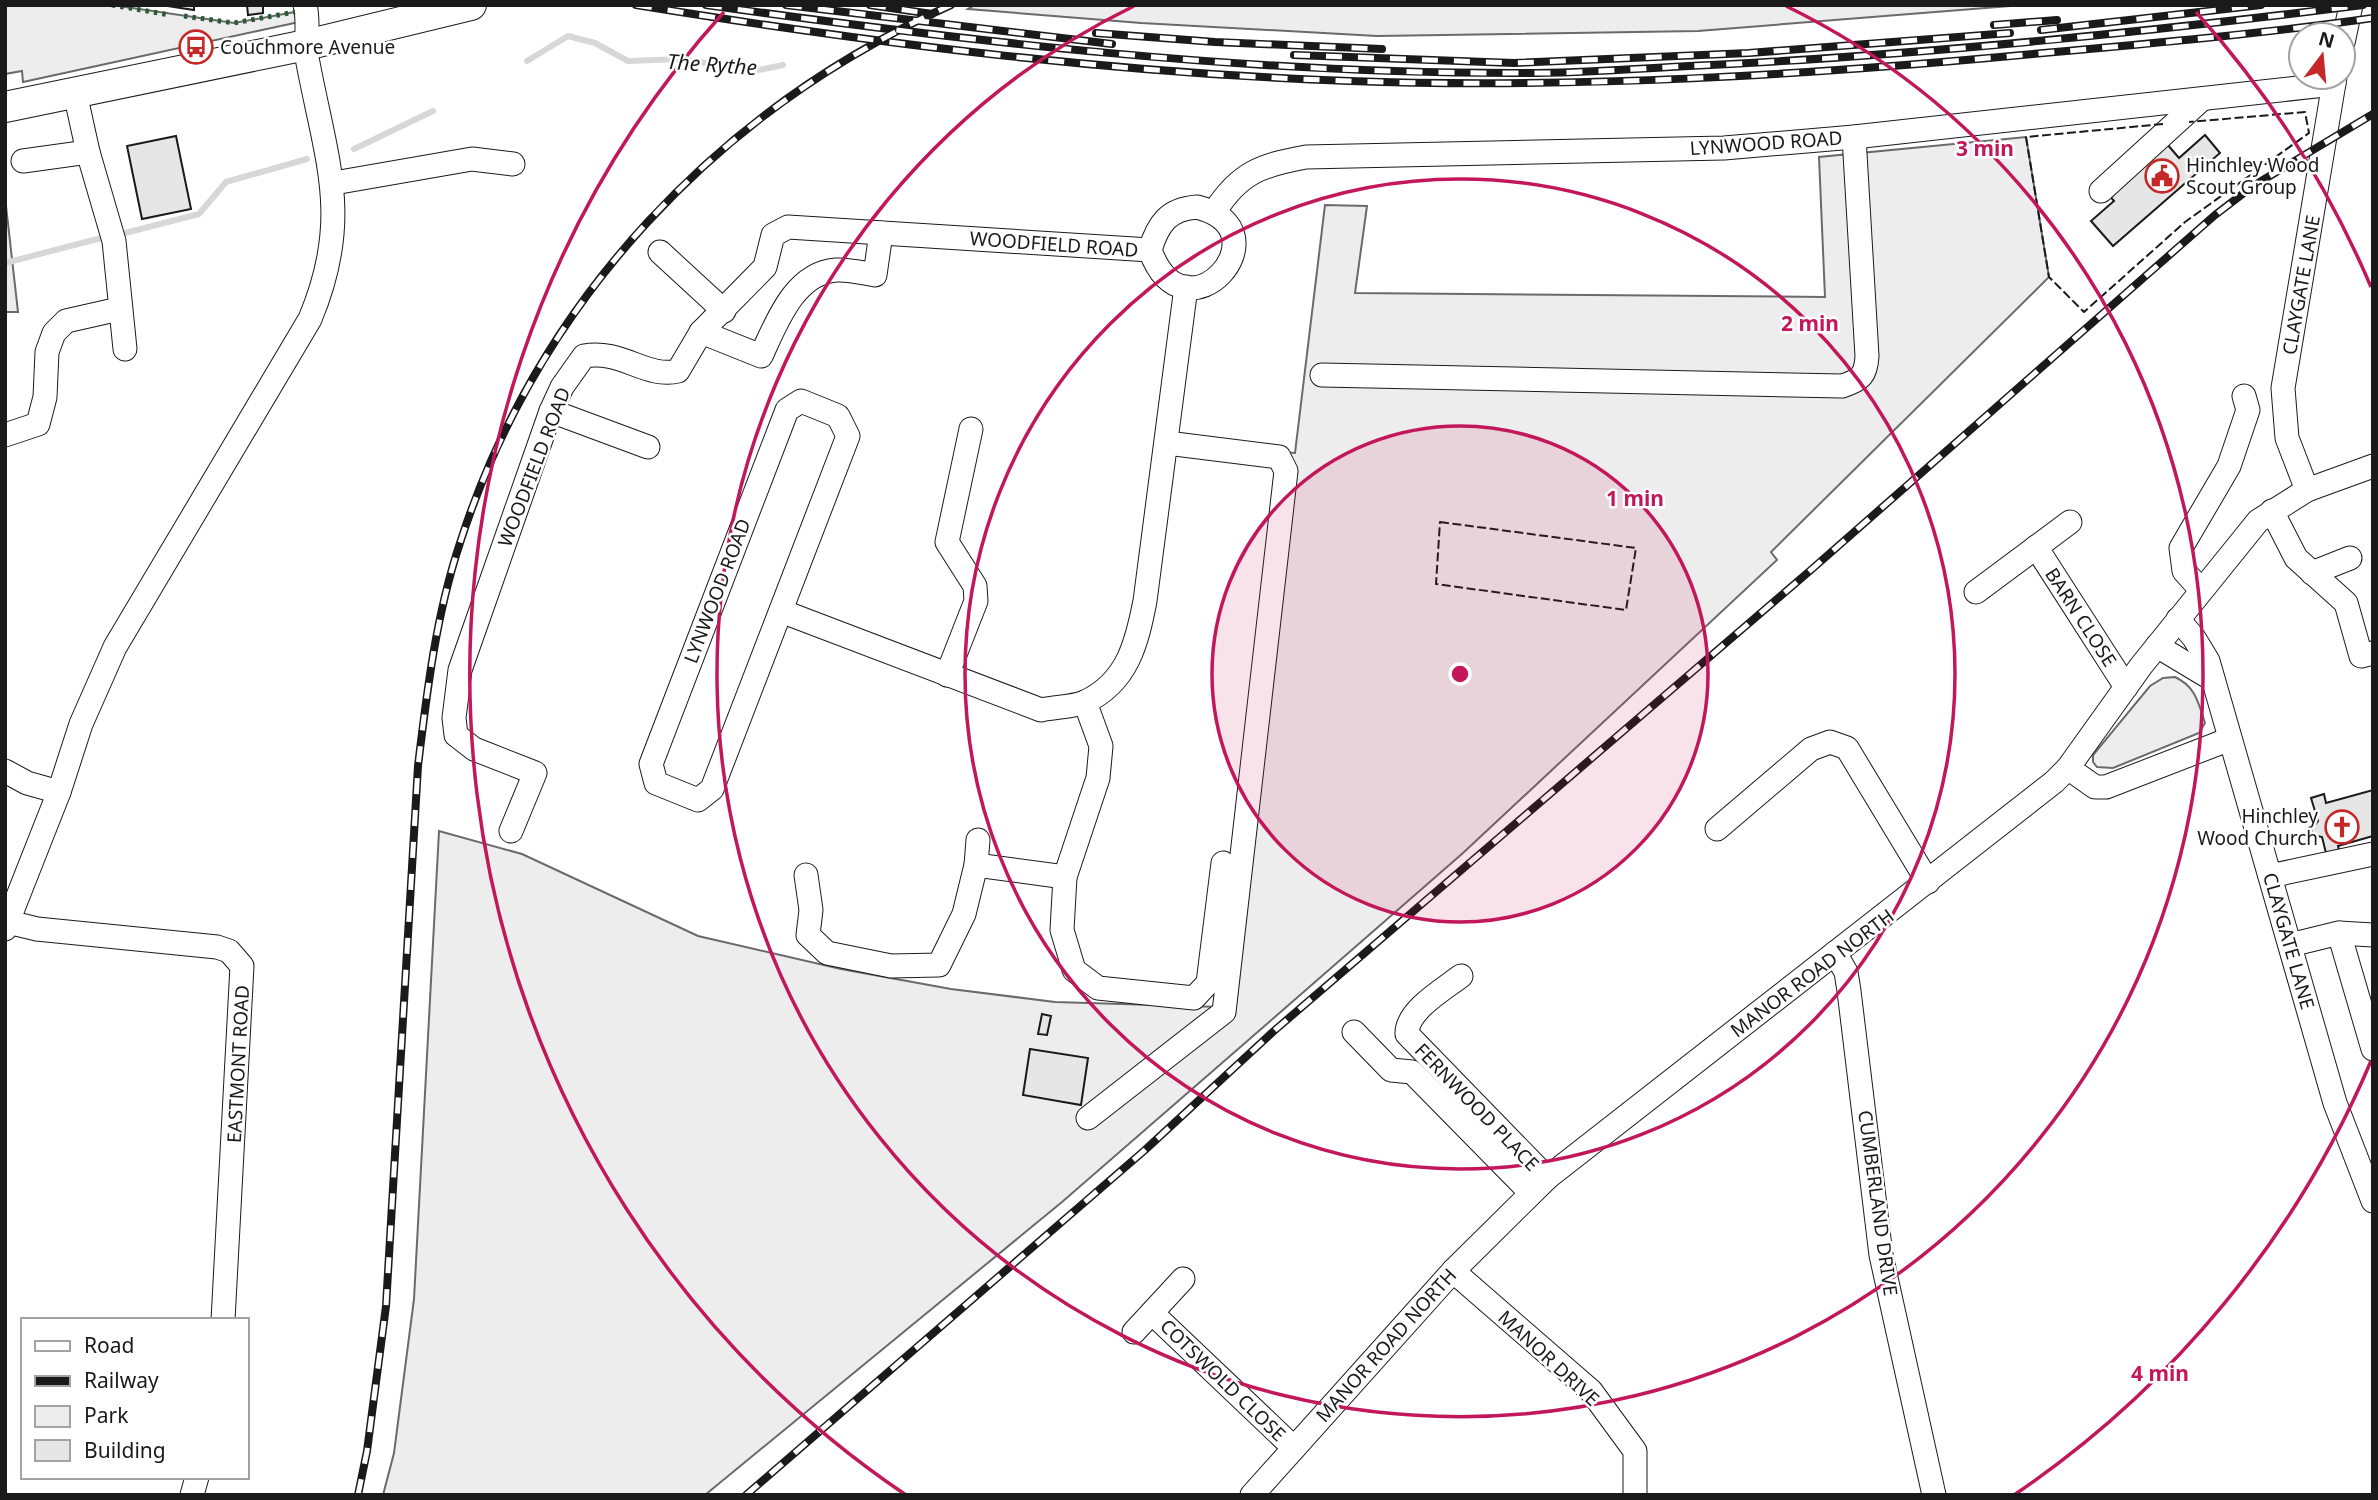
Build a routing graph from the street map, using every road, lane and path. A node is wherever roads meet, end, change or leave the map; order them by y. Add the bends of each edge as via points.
1 (305, 5) edge
2 (471, 5) edge
3 (309, 63) junction
4 (2287, 87) edge
5 (2333, 91) edge
6 (2202, 99) junction
7 (5, 107) edge
8 (81, 124) junction
9 (1854, 137) junction
10 (23, 161) dead end
11 (513, 164) dead end
12 (334, 183) junction
13 (2101, 191) dead end
14 (1215, 211) junction
15 (881, 233) junction
16 (1150, 250) junction
17 (660, 253) dead end
18 (1186, 287) junction
19 (118, 309) junction
20 (724, 311) junction
21 (701, 332) junction
22 (125, 349) dead end
23 (1322, 375) dead end
24 (2244, 396) dead end
25 (551, 411) junction
26 (971, 429) dead end
27 (5, 435) edge
28 (1167, 443) junction
29 (648, 447) dead end
30 (2373, 466) edge
31 (2307, 490) junction
32 (2272, 511) junction
33 (2070, 522) dead end
34 (2036, 547) junction
35 (2350, 558) dead end
36 (2312, 573) junction
37 (2201, 590) junction
38 (1976, 592) dead end
39 (781, 611) junction
40 (2178, 619) junction
41 (2157, 646) junction
42 (2373, 653) edge
43 (947, 675) junction
44 (2211, 679) junction
45 (2126, 687) junction
46 (1085, 702) junction
47 (2230, 739) junction
48 (2068, 768) junction
49 (5, 771) edge
50 (59, 792) junction
51 (1717, 829) dead end
52 (511, 831) dead end
53 (978, 841) dead end
54 (2373, 854) edge
55 (1223, 863) dead end
56 (976, 865) junction
57 (806, 875) dead end
58 (2270, 876) junction
59 (1065, 877) junction
60 (1928, 882) junction
61 (7, 926) edge
62 (2339, 933) junction
63 (2373, 935) edge
64 (2290, 945) junction
65 (1835, 953) junction
66 (1461, 976) dead end
67 (1354, 1032) dead end
68 (2373, 1049) edge
69 (1088, 1118) dead end
70 (1539, 1186) junction
71 (2373, 1201) edge
72 (1453, 1271) junction
73 (1183, 1279) dead end
74 (1152, 1313) junction
75 (223, 1318) edge
76 (1134, 1332) dead end
77 (1294, 1448) junction
78 (1252, 1495) edge
79 (1635, 1495) edge
80 (1934, 1495) edge

1 - 3 street
2 - 3 main road
3 - 8 main road
3 - 12 street
4 - 6 street, LYNWOOD ROAD
5 - 31 street, CLAYGATE LANE via 2283,388 2287,438
6 - 9 street, LYNWOOD ROAD
6 - 13 street
7 - 8 main road
8 - 10 street
8 - 19 street via 114,241
9 - 14 street, LYNWOOD ROAD via 1724,148 1306,157 1254,170 1228,191
9 - 23 street via 1867,356 1859,381 1842,386
11 - 12 street via 472,159
12 - 50 street via 330,262 310,319 115,648 81,724
14 - 16 street via 1197,207 1170,214 1158,227
14 - 18 street via 1232,236 1231,261 1217,280
15 - 16 street, WOODFIELD ROAD
15 - 20 street, WOODFIELD ROAD via 788,227 773,236 765,267
15 - 21 street via 874,275 835,269 796,291 780,313 761,356
16 - 18 street via 1162,273
17 - 20 street
18 - 28 street
19 - 22 street
19 - 27 street via 66,321 54,333 47,352 45,397 38,424
20 - 21 street, WOODFIELD ROAD
21 - 25 street, WOODFIELD ROAD via 678,371 666,374 602,353 584,356
24 - 37 street via 2248,410 2229,466 2181,548 2184,571
25 - 29 street
25 - 52 street, WOODFIELD ROAD via 460,670 454,718 456,735 474,749 535,773
26 - 43 street via 947,542 975,586 976,601
28 - 46 street via 1135,649 1115,680
28 - 69 street via 1279,457 1286,471 1224,1012
30 - 31 street, MANOR ROAD NORTH
31 - 32 street, MANOR ROAD NORTH
32 - 36 street via 2296,558
32 - 37 street, MANOR ROAD NORTH
33 - 34 street, BARN CLOSE
34 - 38 street, BARN CLOSE
34 - 45 street, BARN CLOSE
35 - 36 street
36 - 42 street via 2346,603 2361,656
37 - 40 street, MANOR ROAD NORTH
39 - 39 street, LYNWOOD ROAD via 848,436 838,416 801,401 787,410 709,610 651,764 656,783 698,800 712,789
39 - 43 street
40 - 41 street, MANOR ROAD NORTH
40 - 44 street, CLAYGATE LANE via 2208,661
41 - 44 street
41 - 45 street, MANOR ROAD NORTH
43 - 46 street via 1041,710
44 - 47 street, CLAYGATE LANE
45 - 48 street, MANOR ROAD NORTH
46 - 59 street via 1101,746 1098,778
47 - 48 street via 2106,787 2095,787
47 - 58 street, CLAYGATE LANE
48 - 60 street, MANOR ROAD NORTH
49 - 50 street
50 - 61 street
51 - 60 street via 1811,749 1830,742 1847,748
53 - 56 street
54 - 58 street
55 - 59 street via 1208,983 1194,998 1098,988 1074,970 1062,930
56 - 57 street via 964,914 939,965 891,966 827,953 808,935 811,910
56 - 59 street
58 - 64 street, CLAYGATE LANE
60 - 65 street, MANOR ROAD NORTH
61 - 75 street, EASTMONT ROAD via 217,947 229,951 242,966
62 - 63 street
62 - 64 street
62 - 68 street
64 - 71 street, CLAYGATE LANE via 2335,1102
65 - 70 street, MANOR ROAD NORTH
65 - 80 street, CUMBERLAND DRIVE via 1846,972 1881,1255
66 - 70 street, FERNWOOD PLACE via 1417,1013 1407,1034
67 - 70 street via 1391,1070 1412,1072
70 - 72 street, MANOR ROAD NORTH
72 - 77 street, MANOR ROAD NORTH
72 - 79 street, MANOR DRIVE via 1591,1391 1635,1451
73 - 74 street, COTSWOLD CLOSE
74 - 76 street, COTSWOLD CLOSE
74 - 77 street, COTSWOLD CLOSE
77 - 78 street, MANOR ROAD NORTH

